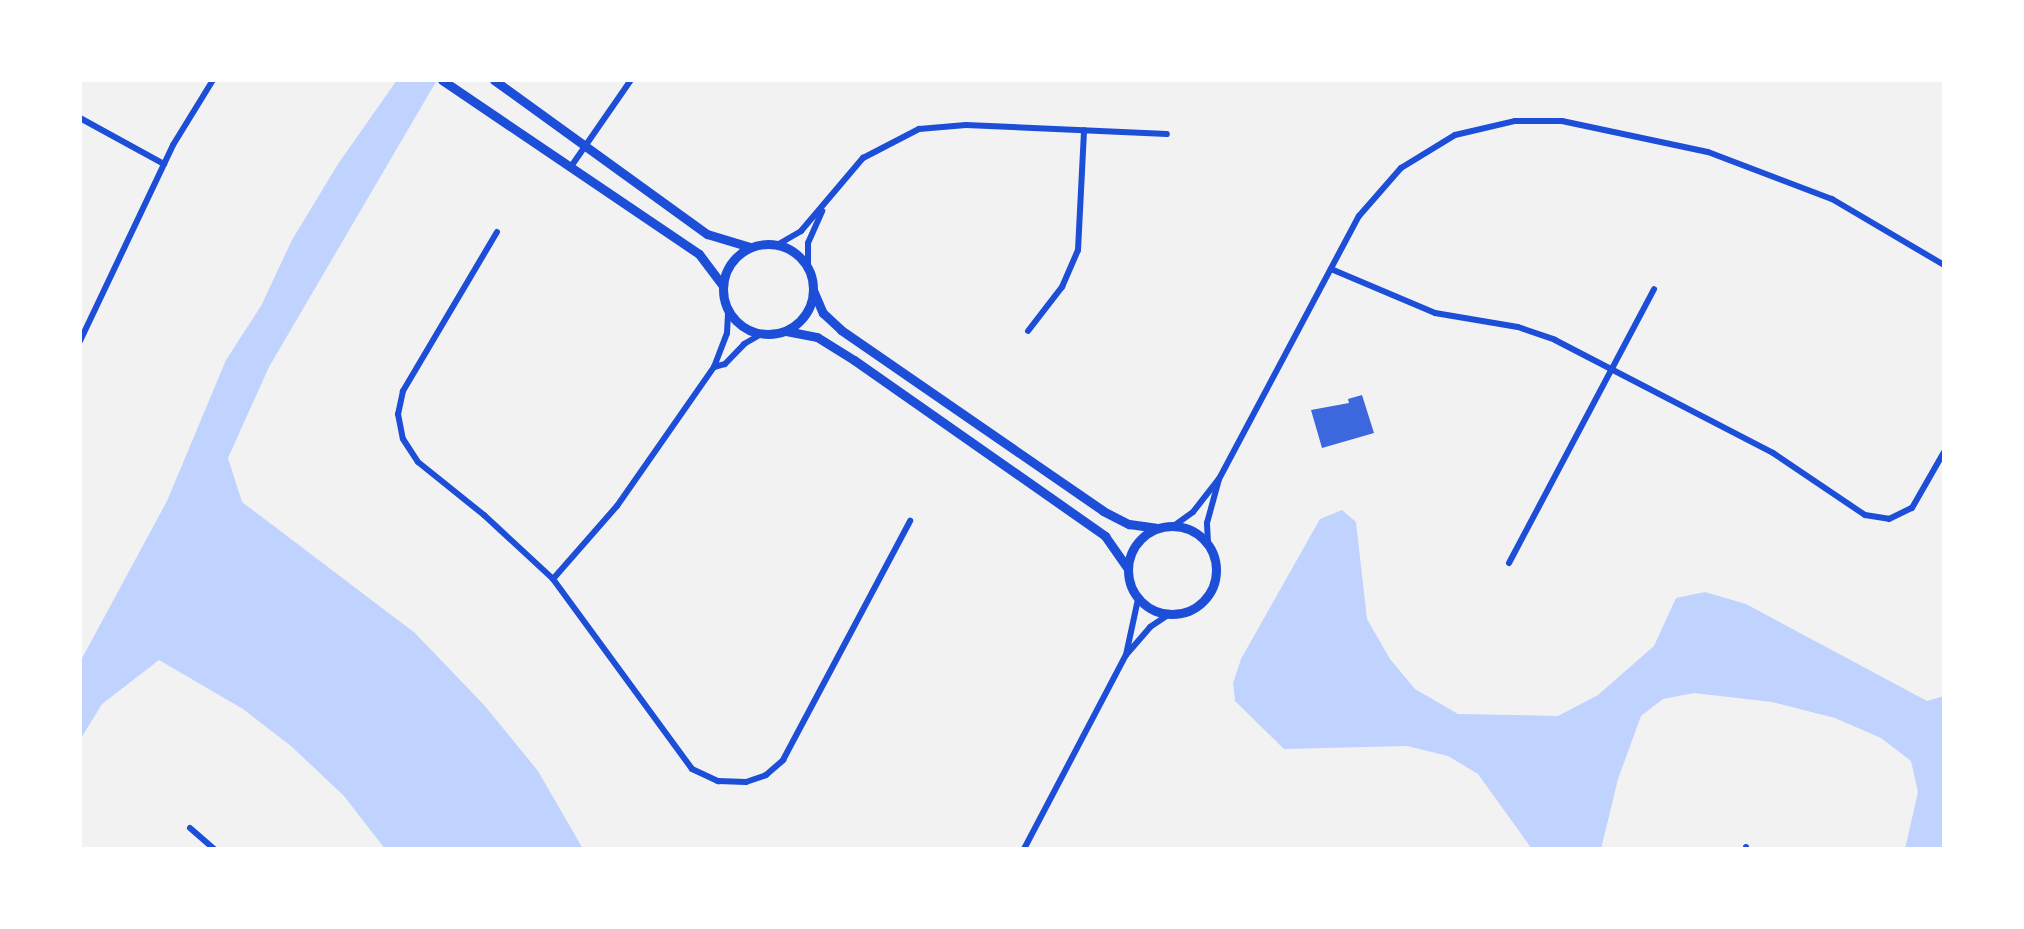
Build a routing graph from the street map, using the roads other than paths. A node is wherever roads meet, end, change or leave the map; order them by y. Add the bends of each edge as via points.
1 (213, 80) edge
2 (442, 80) edge
3 (494, 80) edge
4 (632, 80) edge
5 (80, 118) edge
6 (1084, 130) junction
7 (1167, 134) dead end
8 (586, 144) junction
9 (164, 164) junction
10 (570, 169) junction
11 (822, 209) junction
12 (496, 232) dead end
13 (777, 245) junction
14 (750, 248) junction
15 (1944, 264) edge
16 (1331, 268) junction
17 (808, 269) junction
18 (722, 284) junction
19 (1654, 289) dead end
20 (813, 290) junction
21 (728, 312) junction
22 (786, 331) junction
23 (1028, 331) dead end
24 (761, 334) junction
25 (80, 341) edge
26 (714, 367) junction
27 (1612, 368) junction
28 (1944, 452) edge
29 (1219, 479) junction
30 (910, 521) dead end
31 (1175, 525) junction
32 (1156, 528) junction
33 (1208, 543) junction
34 (1509, 563) dead end
35 (1127, 568) junction
36 (553, 579) junction
37 (1138, 599) junction
38 (1169, 614) junction
39 (1126, 655) junction
40 (190, 828) dead end
41 (214, 849) edge
42 (1024, 849) edge

1 - 9 street
2 - 10 street
3 - 8 street
4 - 8 street
5 - 9 street
6 - 7 street
6 - 11 street via 919,129 864,158
6 - 23 street via 1078,250 1062,287
8 - 10 street
8 - 14 street via 707,234
9 - 25 street
10 - 18 street via 699,254
11 - 13 street
11 - 17 street via 808,243
12 - 36 street via 403,391 400,430 418,462
13 - 14 street
13 - 17 street
14 - 18 street via 731,262
15 - 16 street via 1854,210 1738,162 1592,125 1536,120 1467,130 1413,158 1366,205
16 - 27 street via 1434,313 1543,335
16 - 29 street
17 - 20 street
18 - 21 street
19 - 27 street
20 - 22 street via 806,314
20 - 32 street via 841,330 1103,511
21 - 24 street
21 - 26 street
22 - 24 street
22 - 35 street via 817,337 854,360 1099,530
24 - 26 street
26 - 36 street via 611,515
27 - 28 street via 1773,453 1856,511 1881,519 1898,518 1918,502
27 - 34 street
29 - 31 street
29 - 33 street
30 - 36 street via 790,749 774,769 746,782 708,778 685,762
31 - 32 street
31 - 33 street
32 - 35 street via 1135,544
33 - 38 street via 1217,570 1208,597 1184,613
35 - 37 street
37 - 38 street
37 - 39 street
38 - 39 street
39 - 42 street
40 - 41 street

